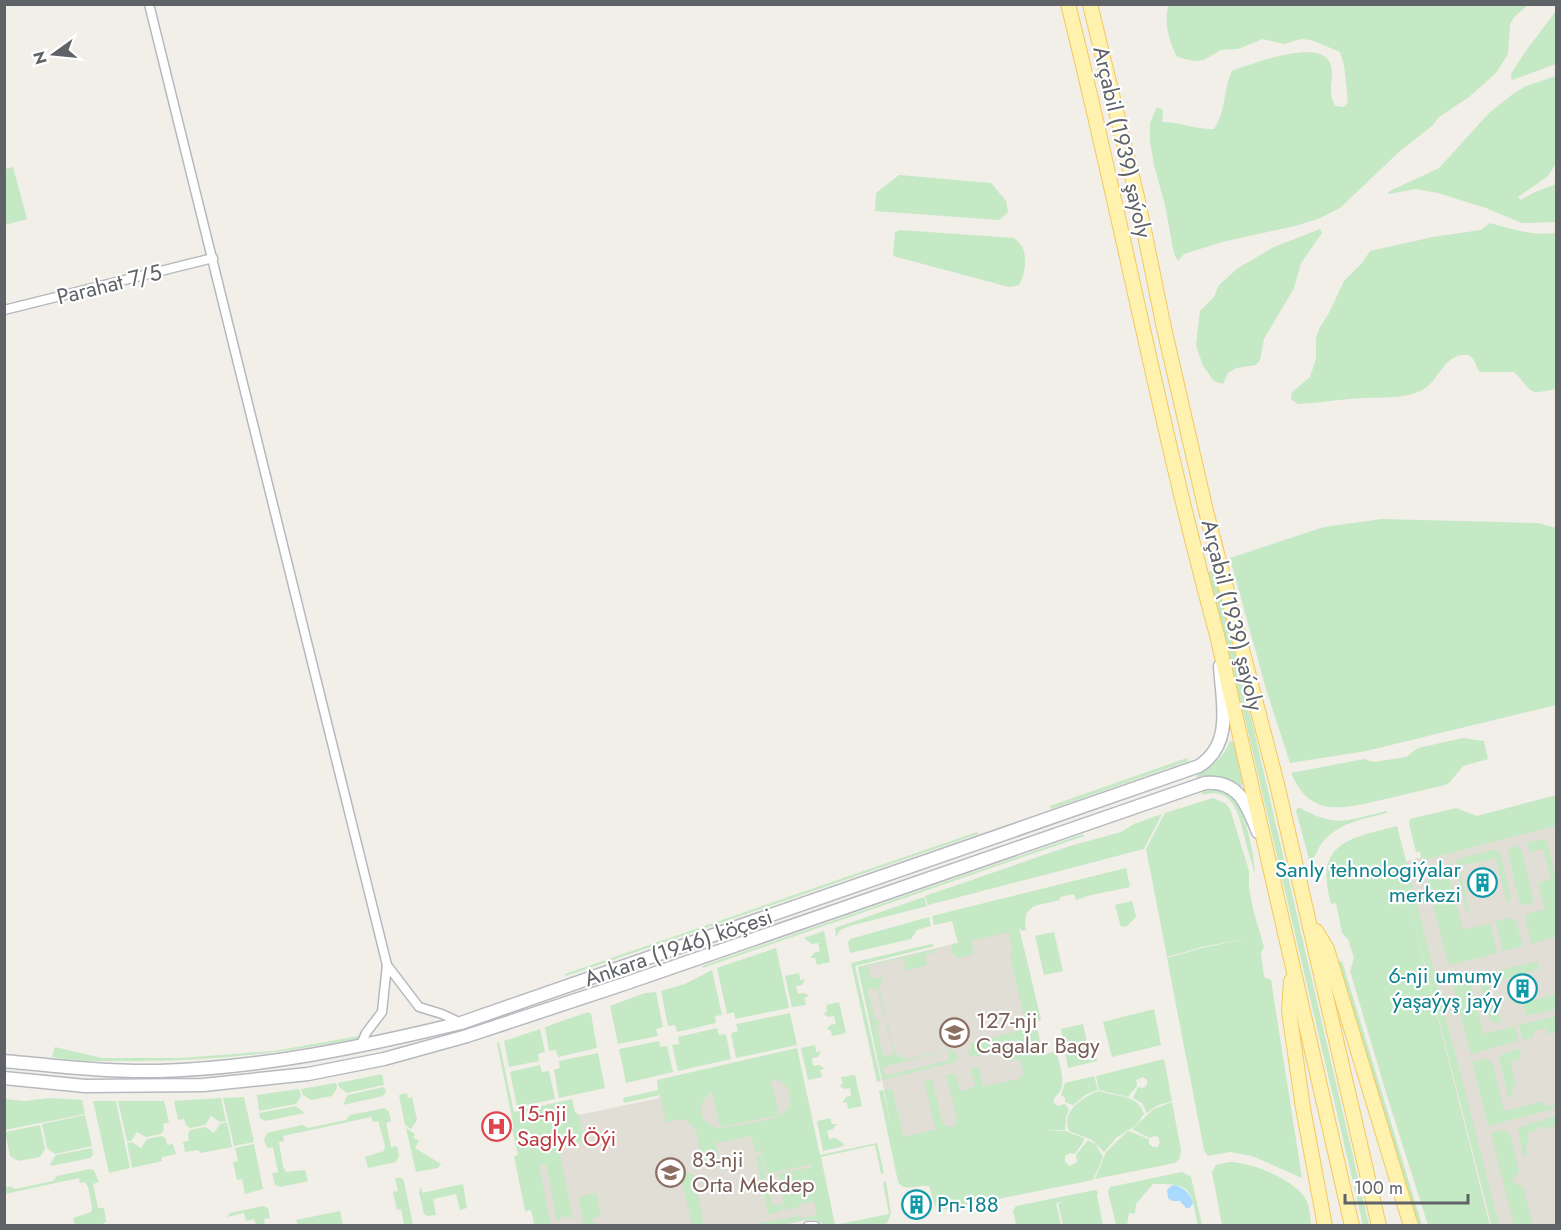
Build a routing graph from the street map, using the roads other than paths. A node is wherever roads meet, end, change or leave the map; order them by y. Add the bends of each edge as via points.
1 (149, 4) edge
2 (1068, 4) edge
3 (1090, 4) edge
4 (213, 258) junction
5 (1153, 273) junction
6 (1133, 278) junction
7 (4, 310) edge
8 (1164, 328) junction
9 (1145, 332) junction
10 (1217, 635) junction
11 (1264, 848) junction
12 (1309, 921) junction
13 (387, 965) junction
14 (1293, 966) junction
15 (460, 1023) junction
16 (360, 1047) junction
17 (4, 1061) edge
18 (4, 1078) edge
19 (808, 1226) edge
20 (815, 1226) edge
21 (1324, 1226) edge
22 (1352, 1226) edge
23 (1379, 1226) edge
24 (1411, 1226) edge

1 - 4 street
2 - 6 main road, Arçabil (1939) şaýoly
3 - 5 main road, Arçabil (1939) şaýoly
4 - 7 street, Parahat 7/5
4 - 13 street
5 - 6 main road
5 - 8 main road, Arçabil (1939) şaýoly
6 - 9 main road, Arçabil (1939) şaýoly
8 - 9 main road
8 - 12 main road, Arçabil (1939) şaýoly
9 - 10 main road, Arçabil (1939) şaýoly via 1192,544
10 - 11 main road, Arçabil (1939) şaýoly
10 - 15 main road, Ankara (1946) köçesi via 1223,732 1215,753 1199,766
11 - 14 main road, Arçabil (1939) şaýoly
11 - 18 main road, Ankara (1946) köçesi via 1242,797 1225,785 1205,783 615,987 384,1059 308,1074 203,1085 85,1086
12 - 23 main road, Arçabil (1939) şaýoly
12 - 24 main road via 1327,949
13 - 15 street via 419,1007
13 - 16 street via 382,1012
14 - 21 main road via 1289,1011
14 - 22 main road, Arçabil (1939) şaýoly
15 - 16 main road, Ankara (1946) köçesi
16 - 17 main road, Ankara (1946) köçesi via 244,1065 168,1070 82,1069
19 - 20 street

